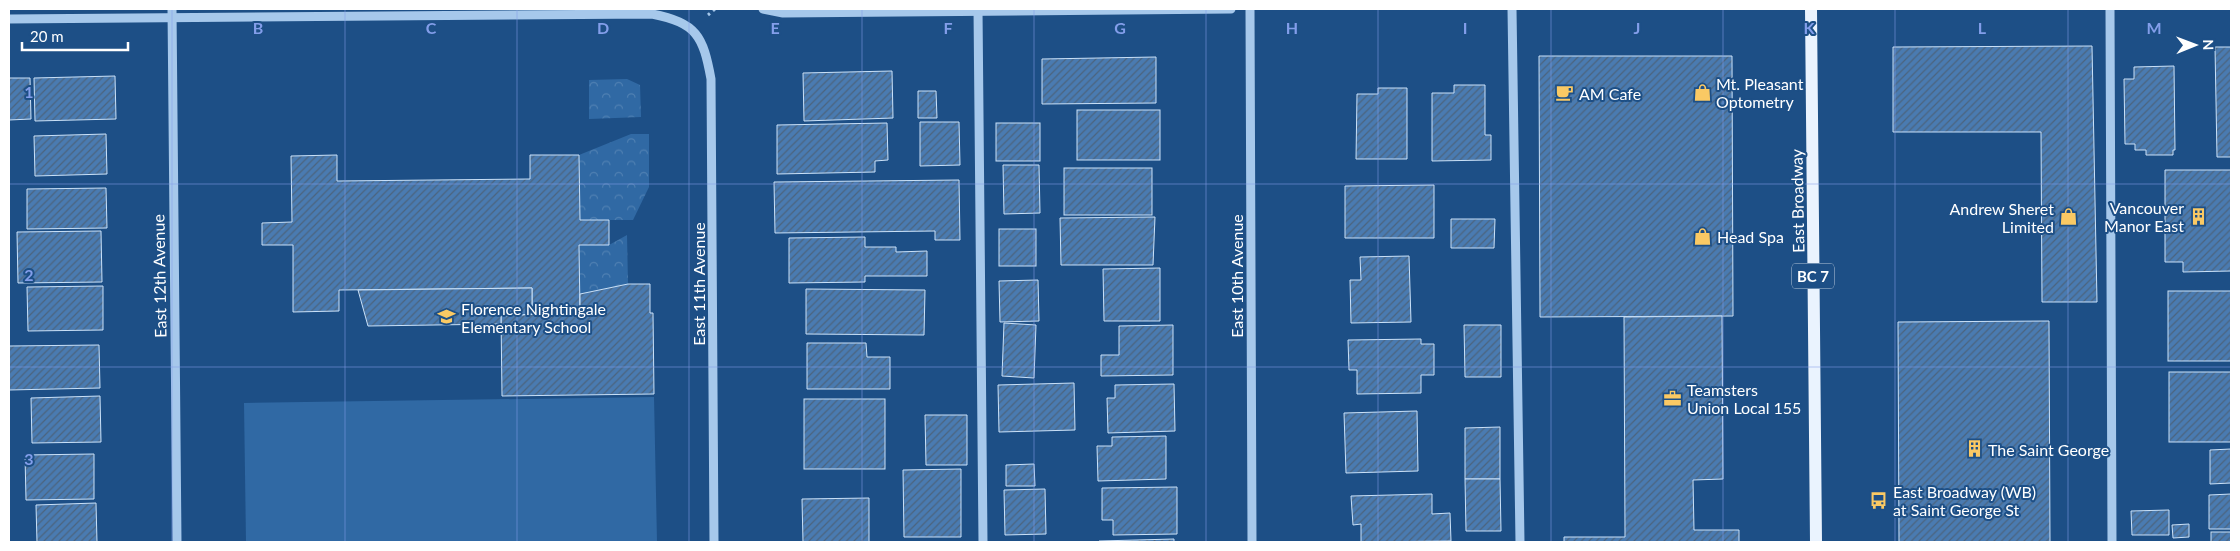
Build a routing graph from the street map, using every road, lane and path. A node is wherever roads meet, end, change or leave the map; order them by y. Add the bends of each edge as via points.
1 (763, 9) edge
2 (1231, 9) edge
3 (1250, 9) edge
4 (1512, 9) edge
5 (1811, 9) edge
6 (2110, 9) edge
7 (978, 10) edge
8 (172, 13) edge
9 (9, 19) edge
10 (177, 542) edge
11 (714, 542) edge
12 (983, 542) edge
13 (1252, 542) edge
14 (1520, 542) edge
15 (1816, 542) edge
16 (2112, 542) edge

1 - 7 street via 783,13
2 - 7 street
3 - 13 street, East 10th Avenue
4 - 14 street
5 - 15 main road, East Broadway / BC 7
6 - 16 street
7 - 12 street
8 - 9 street
8 - 10 street, East 12th Avenue
8 - 11 street, East 11th Avenue via 652,14 671,18 692,30 700,38 712,79

